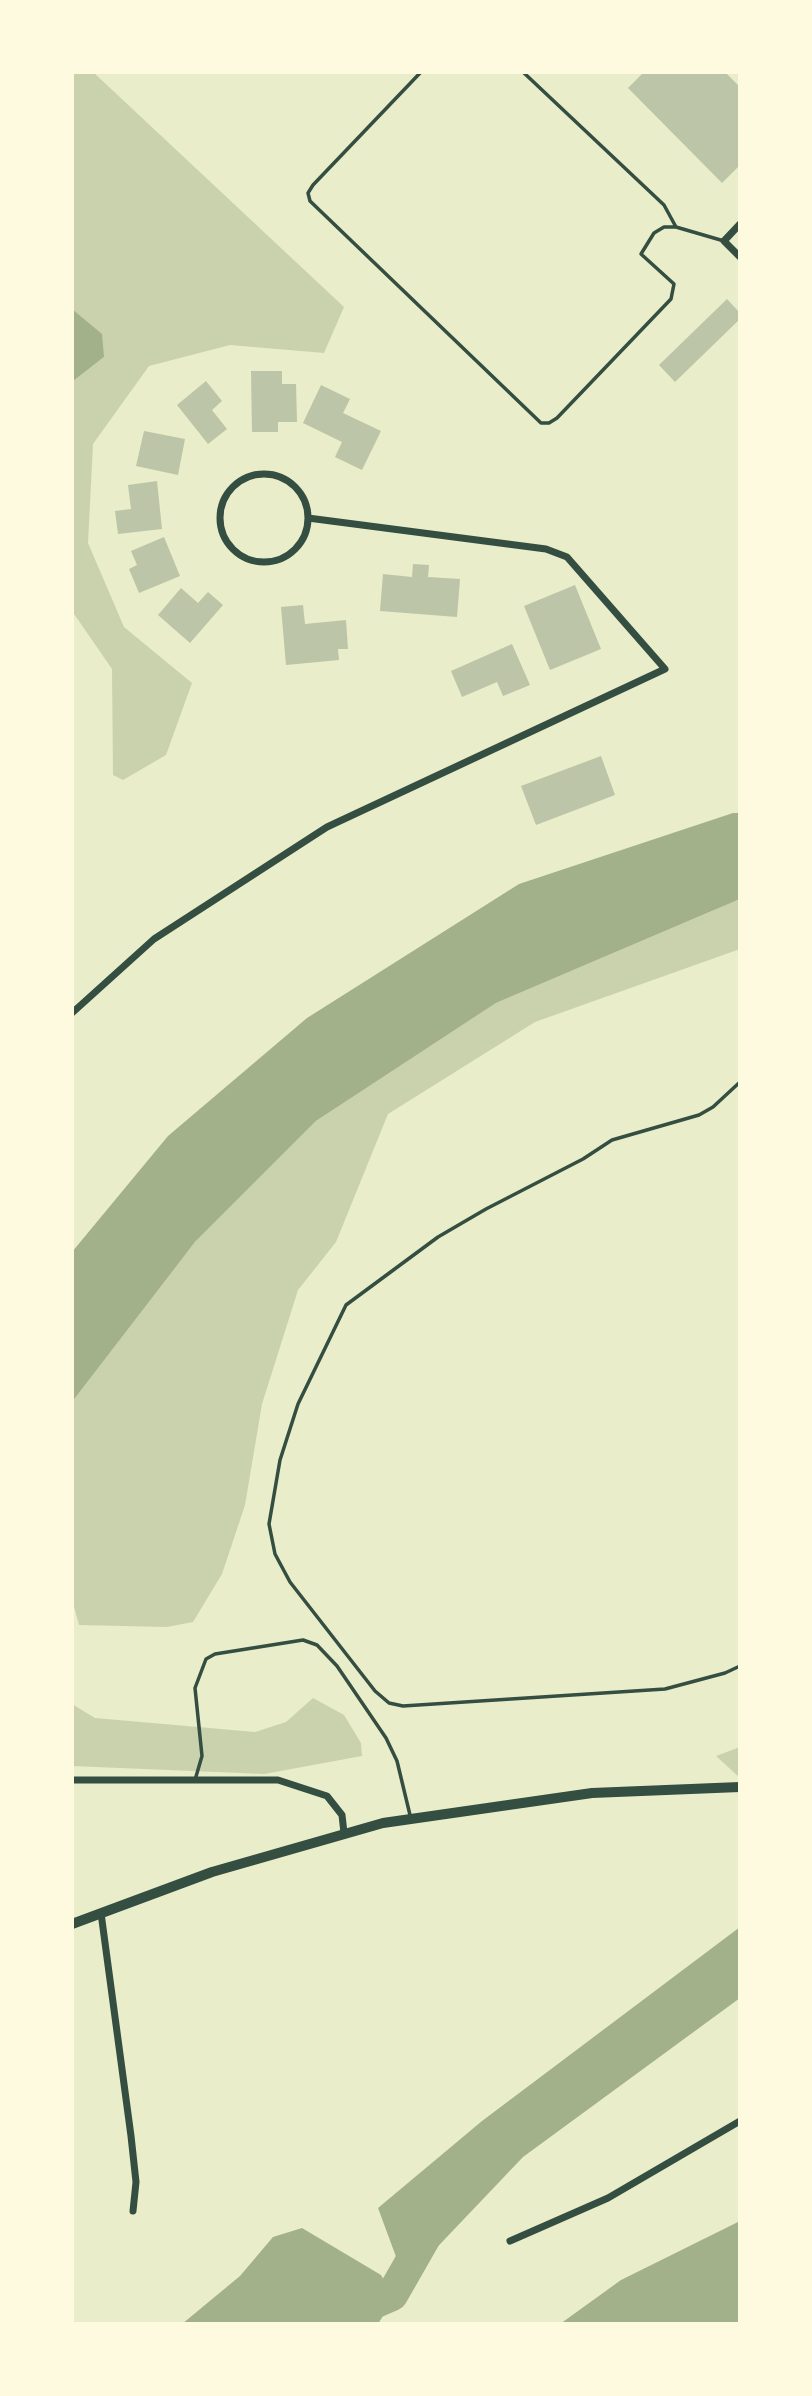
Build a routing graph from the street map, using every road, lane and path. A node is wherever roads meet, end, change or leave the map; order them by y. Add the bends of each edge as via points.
1 (421, 72) edge
2 (523, 72) edge
3 (740, 224) edge
4 (676, 227) junction
5 (724, 241) junction
6 (740, 257) edge
7 (308, 518) junction
8 (72, 1013) edge
9 (740, 1082) edge
10 (740, 1666) edge
11 (72, 1780) edge
12 (195, 1780) junction
13 (740, 1787) edge
14 (411, 1818) junction
15 (344, 1833) junction
16 (101, 1913) junction
17 (72, 1924) edge
18 (740, 2121) edge
19 (133, 2211) dead end
20 (510, 2241) dead end

1 - 4 lane via 313,185 310,201 541,423 557,418 671,299 674,284 641,254 654,233
2 - 4 lane via 664,205
3 - 5 street
4 - 5 lane
5 - 6 street
7 - 7 street via 306,505 290,482 264,474 238,482 222,505 219,519 230,547 242,557 264,562 286,557 298,547
7 - 8 street via 546,549 567,557 665,669 327,827 154,939
9 - 10 path via 699,1115 612,1140 486,1209 438,1237 346,1305 294,1415 280,1460 269,1524 275,1554 290,1582 389,1703 403,1706 666,1689
11 - 12 street
12 - 14 lane via 202,1756 195,1688 206,1659 303,1640 317,1645 337,1666 386,1738 397,1760
12 - 15 street via 278,1780 310,1788 327,1796 342,1815
13 - 14 main road via 592,1793
14 - 15 main road
15 - 16 main road via 212,1872
16 - 17 main road
16 - 19 street via 136,2182
18 - 20 street via 608,2198

